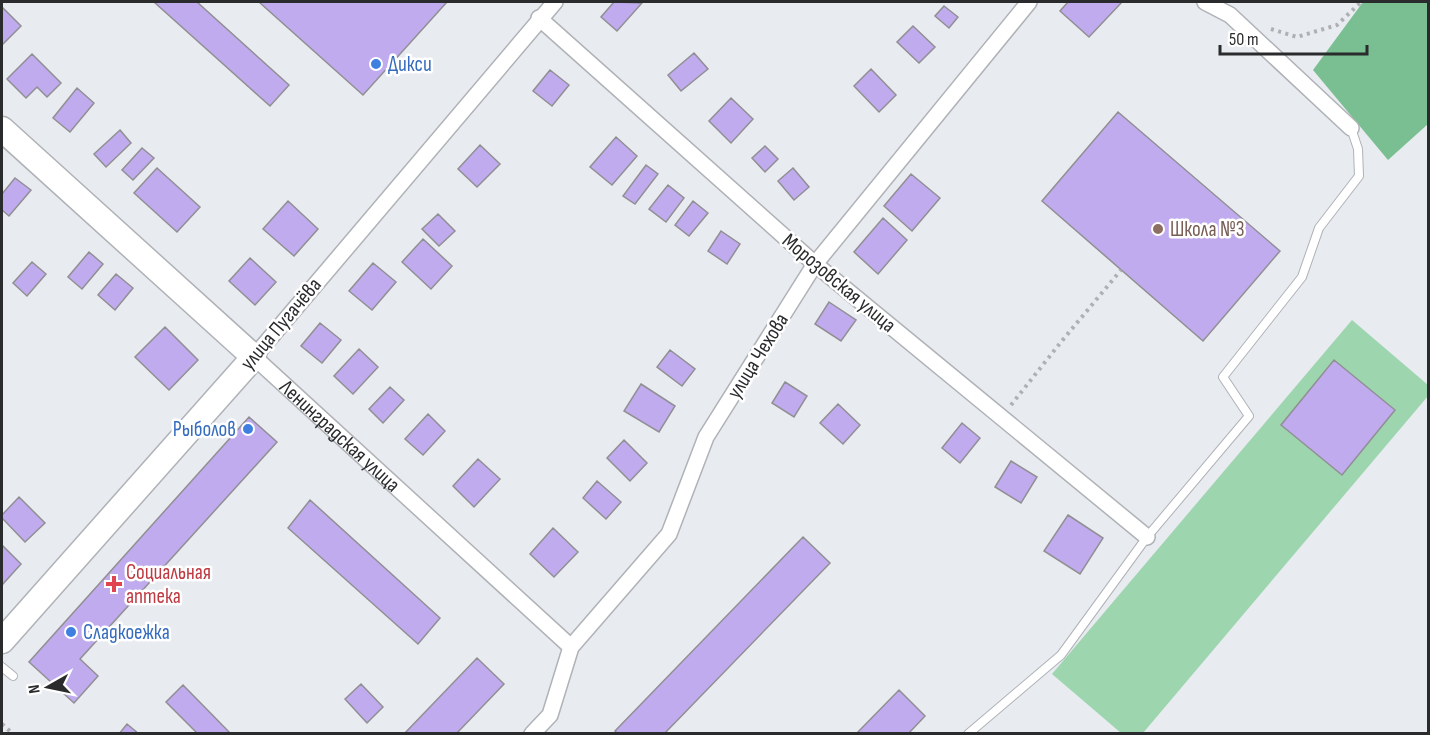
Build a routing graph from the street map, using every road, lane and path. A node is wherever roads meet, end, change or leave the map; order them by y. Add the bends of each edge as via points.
1 (555, 2) edge
2 (1029, 2) edge
3 (1205, 2) edge
4 (1361, 2) edge
5 (539, 18) junction
6 (1264, 26) dead end
7 (1351, 128) joint
8 (2, 129) edge
9 (815, 264) junction
10 (1121, 270) dead end
11 (254, 357) junction
12 (1002, 418) junction
13 (1148, 537) junction
14 (2, 641) edge
15 (571, 647) junction
16 (2, 667) edge
17 (14, 676) dead end
18 (2, 724) edge
19 (13, 734) edge
20 (532, 734) edge
21 (968, 734) edge

1 - 5 street, улица Пугачёва
2 - 9 street, улица Чехова
3 - 7 street via 1230,15
4 - 6 path via 1336,25 1298,38
5 - 9 street, Морозовская улица
5 - 11 street, улица Пугачёва
7 - 13 lane via 1358,149 1359,176 1319,228 1302,277 1223,377 1249,416
8 - 11 main road, Ленинградская улица
9 - 12 street, Морозовская улица
9 - 15 street, улица Чехова via 706,437 669,534
10 - 12 path
11 - 14 main road, улица Пугачёва
11 - 15 street, Ленинградская улица
12 - 13 street, Морозовская улица
13 - 21 lane via 1060,655
15 - 20 street, улица Чехова via 550,715
16 - 17 lane
18 - 19 path

